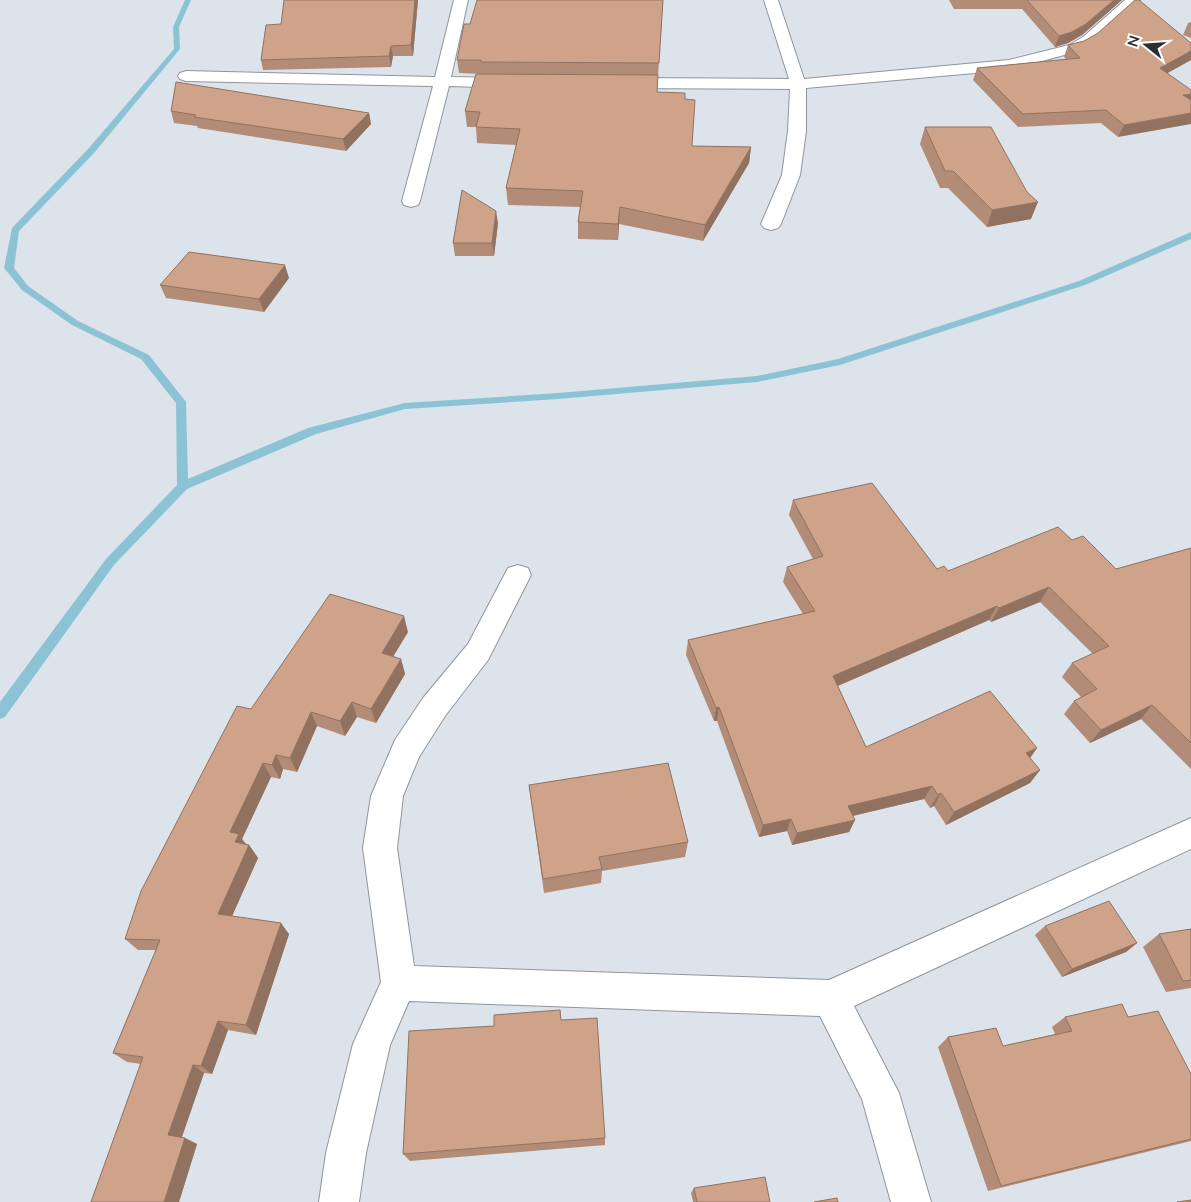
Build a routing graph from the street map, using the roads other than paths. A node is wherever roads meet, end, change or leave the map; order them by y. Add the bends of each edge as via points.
1 (460, 0) edge
2 (771, 0) edge
3 (1133, 0) edge
4 (186, 76) dead end
5 (442, 82) junction
6 (531, 83) edge
7 (600, 83) edge
8 (798, 84) junction
9 (411, 201) dead end
10 (771, 224) dead end
11 (518, 575) dead end
12 (1191, 833) edge
13 (399, 984) junction
14 (830, 998) junction
15 (339, 1202) edge
16 (911, 1202) edge

1 - 5 street
2 - 8 street
3 - 8 street via 1088,40 1074,48 1009,65
4 - 5 street
5 - 6 street
5 - 9 street
7 - 8 street
8 - 10 street via 797,132 791,175
11 - 13 street via 478,652 434,706 406,750 387,796 380,848
12 - 14 street
13 - 14 street
13 - 15 street via 372,1044 346,1153
14 - 16 street via 880,1093

